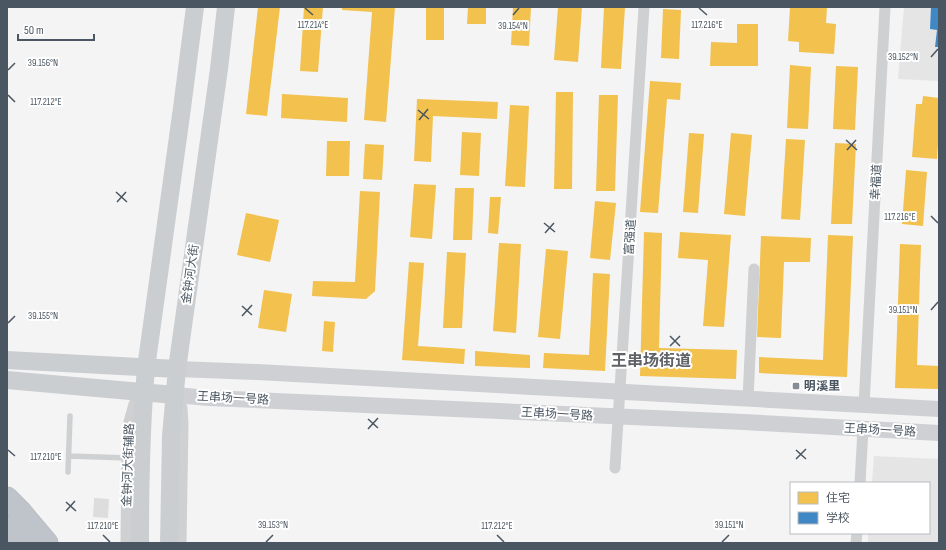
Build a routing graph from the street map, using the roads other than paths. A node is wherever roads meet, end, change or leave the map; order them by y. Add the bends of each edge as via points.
1 (195, 7) edge
2 (226, 7) edge
3 (644, 7) edge
4 (885, 7) edge
5 (754, 269) dead end
6 (7, 360) edge
7 (146, 368) junction
8 (177, 369) junction
9 (7, 380) edge
10 (144, 392) junction
11 (620, 392) junction
12 (175, 395) junction
13 (748, 399) junction
14 (864, 405) junction
15 (939, 409) edge
16 (70, 416) dead end
17 (618, 416) junction
18 (863, 429) junction
19 (939, 433) edge
20 (142, 434) junction
21 (171, 436) junction
22 (68, 456) junction
23 (134, 458) junction
24 (615, 468) dead end
25 (68, 472) dead end
26 (860, 482) edge
27 (7, 498) edge
28 (7, 527) edge
29 (22, 543) edge
30 (47, 543) edge
31 (126, 543) edge
32 (140, 543) edge
33 (169, 543) edge
34 (181, 543) edge

1 - 7 main road
2 - 8 main road, 金钟河大街
3 - 11 street, 富强道
4 - 14 street, 幸福道
5 - 13 street
6 - 7 main road
7 - 8 main road
7 - 10 main road
8 - 11 main road, 王串场一号路
8 - 12 main road, 金钟河大街
9 - 10 main road
10 - 12 main road
10 - 20 main road
10 - 23 street, 金钟河大街辅路 via 134,404 129,422
11 - 13 main road, 王串场一号路
11 - 17 street, 富强道
12 - 17 main road, 王串场一号路
12 - 21 main road, 金钟河大街
12 - 34 street via 182,408 183,424
13 - 14 main road, 王串场一号路
14 - 15 main road, 王串场一号路
16 - 22 lane
17 - 18 main road, 王串场一号路
17 - 24 street, 富强道
18 - 19 main road, 王串场一号路
18 - 26 street
20 - 21 main road via 156,422 166,426
20 - 23 main road
21 - 33 main road, 金钟河大街
22 - 23 lane
22 - 25 lane
23 - 31 street, 金钟河大街辅路
23 - 32 main road
27 - 30 highway
28 - 29 highway

